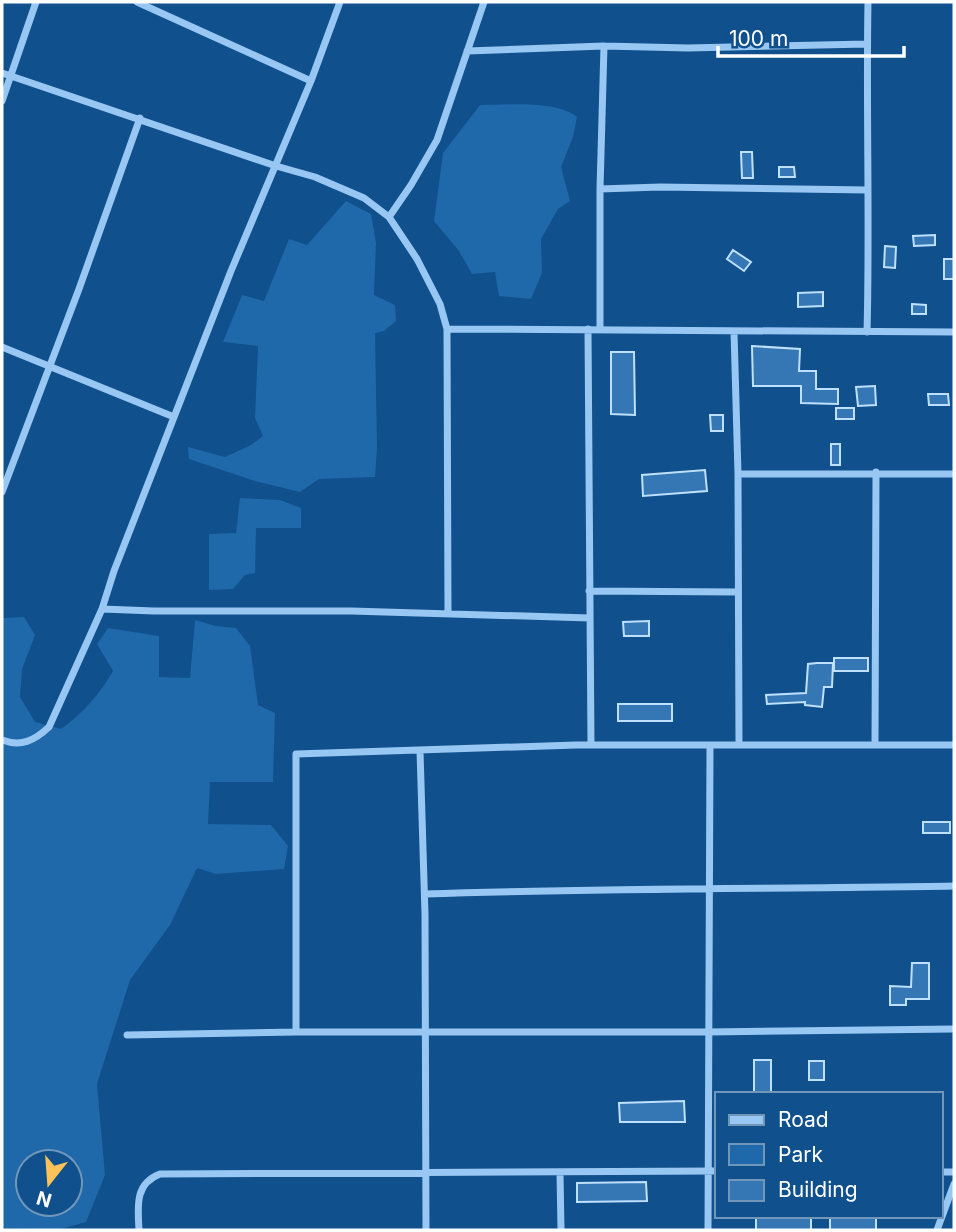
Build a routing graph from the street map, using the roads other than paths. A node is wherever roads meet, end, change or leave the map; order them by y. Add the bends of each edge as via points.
1 (36, 2) edge
2 (137, 2) edge
3 (340, 2) edge
4 (484, 2) edge
5 (868, 2) edge
6 (867, 44) junction
7 (604, 46) junction
8 (467, 51) junction
9 (2, 73) edge
10 (11, 76) junction
11 (311, 81) junction
12 (2, 101) edge
13 (140, 118) junction
14 (276, 166) junction
15 (600, 189) junction
16 (868, 190) junction
17 (389, 217) junction
18 (447, 329) junction
19 (588, 329) junction
20 (600, 329) junction
21 (734, 331) junction
22 (867, 332) junction
23 (954, 332) edge
24 (2, 346) edge
25 (51, 365) junction
26 (174, 417) junction
27 (876, 472) junction
28 (738, 474) junction
29 (954, 474) edge
30 (2, 492) edge
31 (589, 591) junction
32 (737, 592) junction
33 (102, 609) junction
34 (448, 613) junction
35 (590, 618) junction
36 (2, 740) edge
37 (591, 745) junction
38 (739, 745) junction
39 (875, 745) junction
40 (954, 745) edge
41 (710, 746) junction
42 (420, 751) junction
43 (954, 886) edge
44 (710, 890) junction
45 (425, 894) junction
46 (954, 1029) edge
47 (296, 1032) junction
48 (708, 1032) junction
49 (425, 1033) junction
50 (127, 1035) dead end
51 (712, 1171) edge
52 (560, 1172) junction
53 (426, 1174) junction
54 (954, 1184) edge
55 (942, 1216) edge
56 (139, 1230) edge
57 (426, 1230) edge
58 (561, 1230) edge
59 (708, 1230) edge

1 - 10 street
2 - 11 street
3 - 11 street
4 - 8 street
5 - 6 street
6 - 7 street
6 - 16 street
7 - 8 street
7 - 15 street
8 - 17 street via 437,140
9 - 10 street
10 - 12 street
10 - 13 street
11 - 14 street
13 - 14 street
13 - 25 street
14 - 17 street via 349,190
14 - 26 street
15 - 16 street
15 - 20 street
16 - 22 street
17 - 18 street via 430,282
18 - 19 street
18 - 34 street
19 - 20 street
19 - 31 street
20 - 21 street
21 - 22 street
21 - 28 street
22 - 23 street
24 - 25 street
25 - 26 street
25 - 30 street
26 - 33 street
27 - 28 street
27 - 29 street
27 - 39 street
28 - 32 street
31 - 32 street
31 - 35 street
32 - 38 street
33 - 34 street
33 - 36 street via 48,727 27,743
34 - 35 street
35 - 37 street
37 - 41 street
37 - 42 street
38 - 39 street
38 - 41 street
39 - 40 street
41 - 44 street
42 - 45 street
42 - 47 street via 296,754
43 - 44 street
44 - 45 street
44 - 48 street
45 - 49 street
46 - 48 street
47 - 49 street
47 - 50 street
48 - 49 street
48 - 51 street
49 - 53 street
51 - 52 street
51 - 59 street
52 - 53 street
52 - 58 street
53 - 56 street via 160,1174 142,1186
53 - 57 street
54 - 55 street

